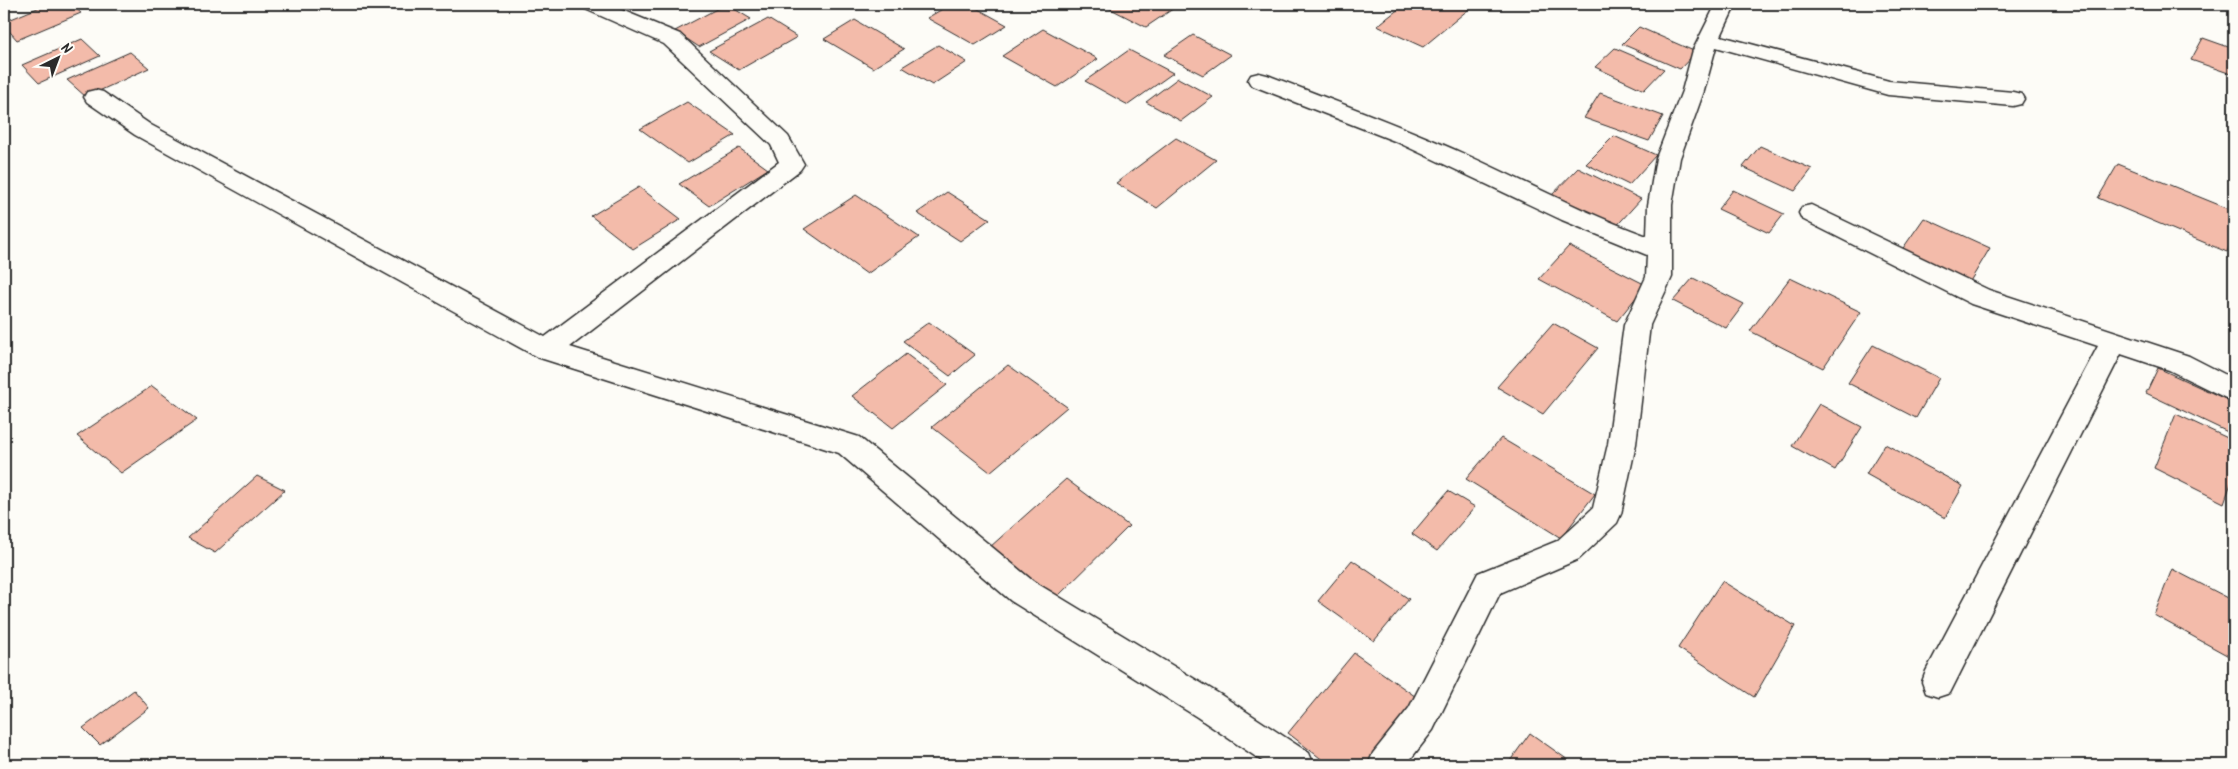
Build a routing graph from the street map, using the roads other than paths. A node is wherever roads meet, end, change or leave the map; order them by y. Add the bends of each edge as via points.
1 (590, 4) edge
2 (1726, 4) edge
3 (1709, 39) junction
4 (1259, 80) dead end
5 (95, 97) dead end
6 (2013, 99) dead end
7 (1810, 213) dead end
8 (1659, 250) junction
9 (2114, 342) junction
10 (547, 350) junction
11 (2234, 391) edge
12 (1938, 682) dead end
13 (1297, 765) edge
14 (1385, 765) edge

1 - 10 street via 672,39 780,141 792,164
2 - 3 street
3 - 6 street via 1888,88
3 - 8 street via 1668,158 1660,205
4 - 8 street via 1426,146 1544,204 1617,236
5 - 10 street via 143,130
7 - 9 street via 1980,298
8 - 14 street via 1659,278 1636,325 1622,444 1606,514 1568,550 1488,583 1421,719
9 - 11 street via 2179,363
9 - 12 street
10 - 13 street via 849,445 1022,591 1209,706

